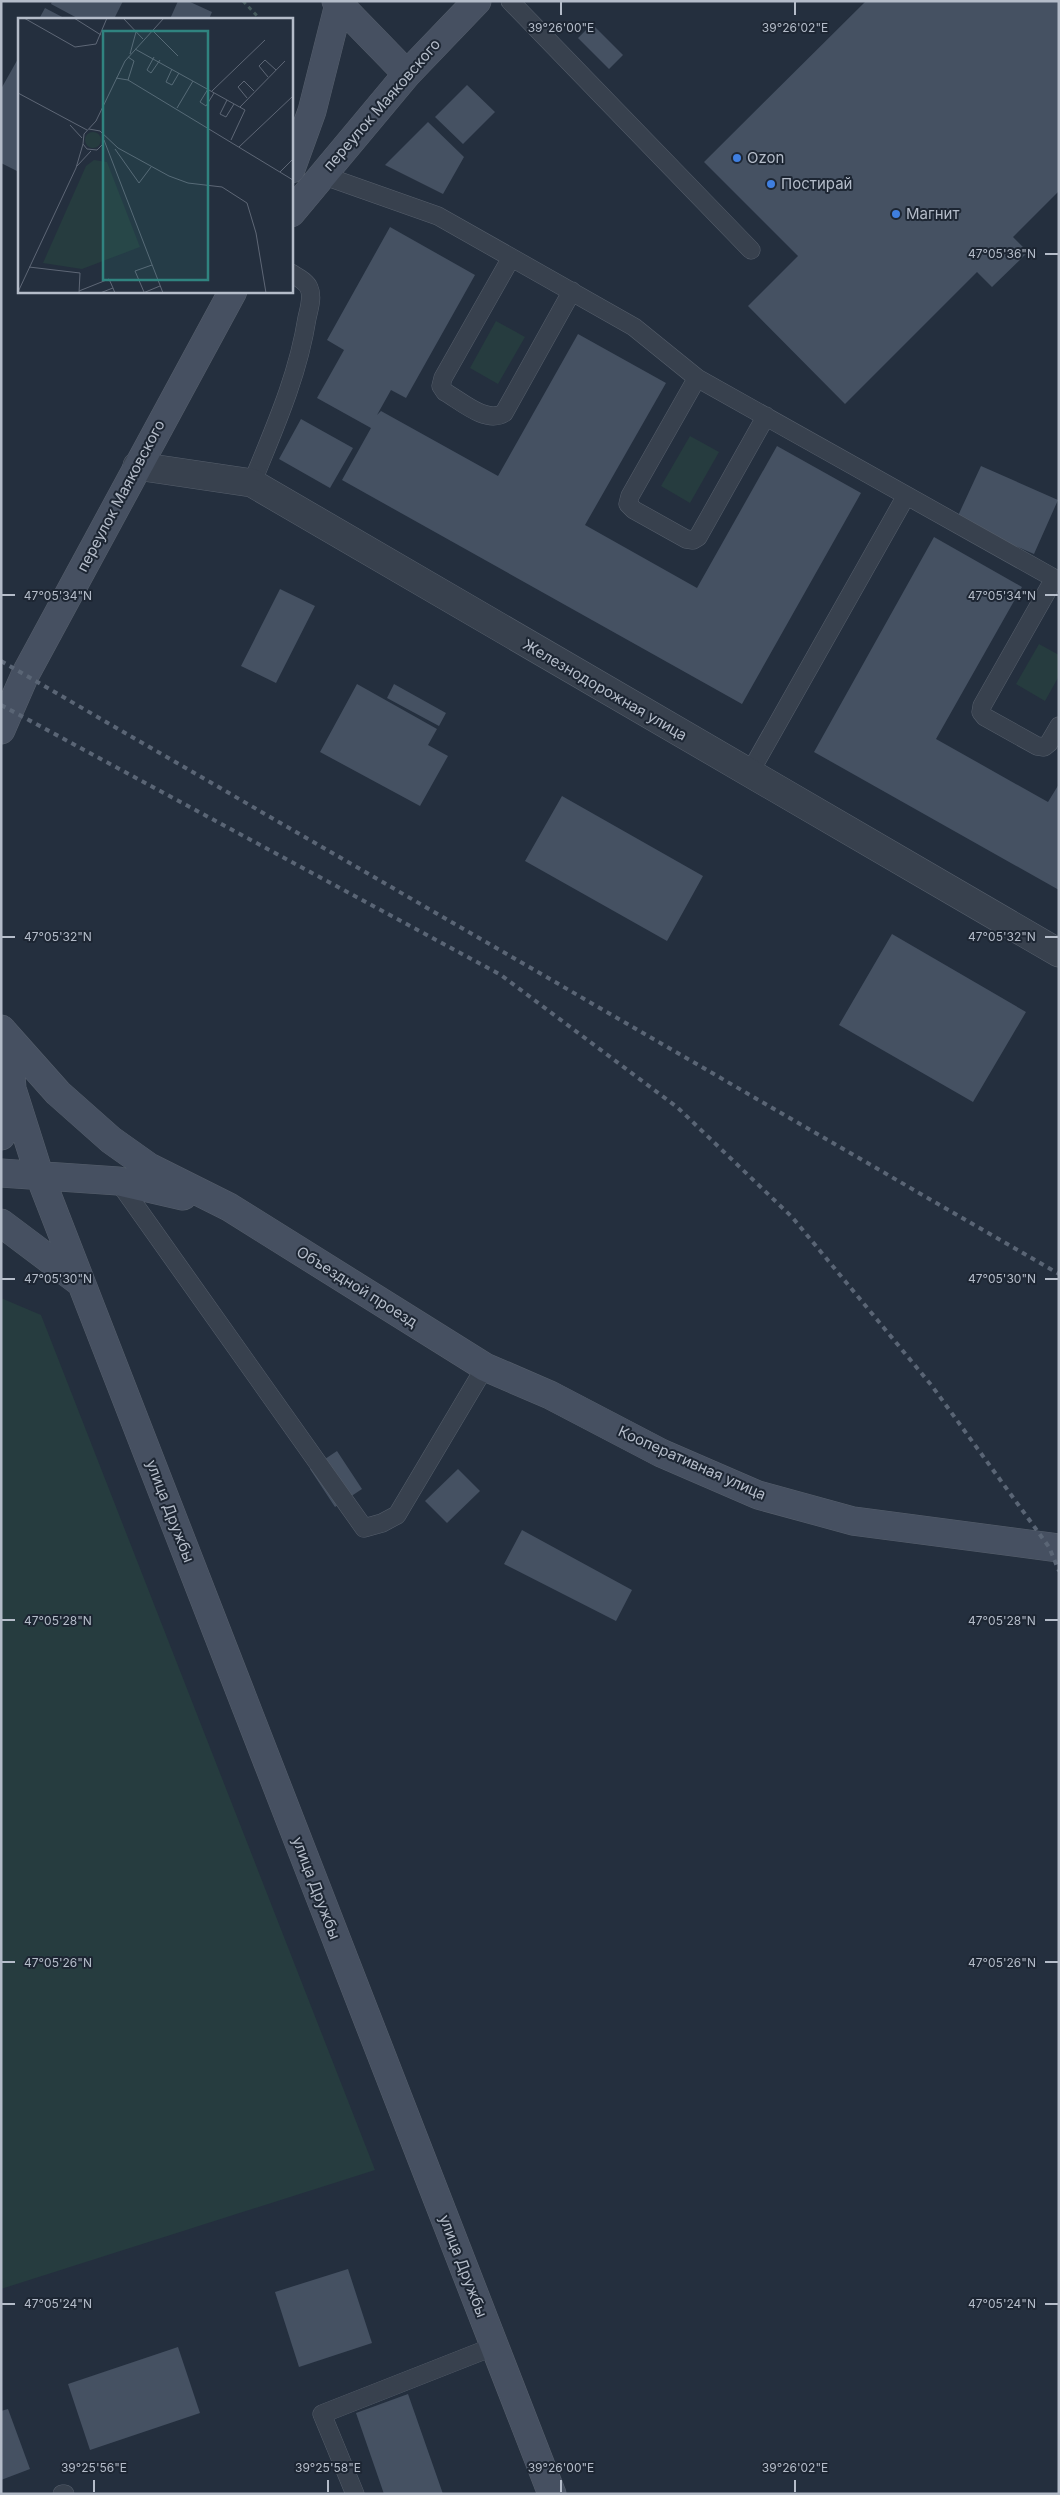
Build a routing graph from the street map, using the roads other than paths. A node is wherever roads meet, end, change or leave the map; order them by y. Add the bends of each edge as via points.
1 (477, 1) edge
2 (510, 1) edge
3 (338, 3) edge
4 (407, 74) junction
5 (292, 166) edge
6 (322, 175) junction
7 (292, 211) edge
8 (751, 250) dead end
9 (511, 258) junction
10 (292, 274) edge
11 (232, 292) edge
12 (572, 292) junction
13 (697, 378) junction
14 (766, 416) junction
15 (137, 466) junction
16 (252, 483) junction
17 (906, 496) junction
18 (1056, 580) edge
19 (1059, 726) edge
20 (1, 730) edge
21 (749, 774) junction
22 (1059, 953) edge
23 (2, 1030) edge
24 (13, 1092) junction
25 (1, 1136) edge
26 (1, 1173) edge
27 (38, 1174) junction
28 (118, 1181) junction
29 (229, 1207) junction
30 (1, 1224) edge
31 (81, 1283) junction
32 (485, 1367) junction
33 (1059, 1548) edge
34 (495, 2346) junction
35 (355, 2494) edge
36 (552, 2494) edge

1 - 4 main road, переулок Маяковского
2 - 8 lane
3 - 4 main road
3 - 5 main road via 312,111
4 - 6 main road, переулок Маяковского
6 - 7 main road, переулок Маяковского
6 - 9 lane via 438,216
9 - 12 lane
9 - 12 lane via 441,386 445,392 488,416 497,417 504,413
10 - 16 lane via 309,287 303,345 282,411
11 - 15 main road, переулок Маяковского
12 - 13 lane via 634,326
13 - 14 lane
13 - 14 lane via 628,504 686,539 698,537
14 - 17 lane
15 - 16 street, Железнодорожная улица
15 - 20 main road, переулок Маяковского via 25,675
16 - 21 street, Железнодорожная улица
17 - 18 lane
17 - 21 lane
18 - 19 lane via 981,712 1037,746 1044,747 1049,743
21 - 22 street, Железнодорожная улица
23 - 24 main road
23 - 29 main road via 58,1094 111,1140 149,1167
24 - 25 main road
24 - 27 main road, улица Дружбы
26 - 27 main road
27 - 28 main road
27 - 31 main road, улица Дружбы
28 - 29 main road
28 - 32 lane via 364,1528 397,1515
29 - 32 main road, Объездной проезд
30 - 31 main road
31 - 34 main road, улица Дружбы
32 - 33 main road, Кооперативная улица via 550,1395 662,1453 758,1495 853,1521
34 - 35 lane via 322,2414
34 - 36 main road, улица Дружбы

